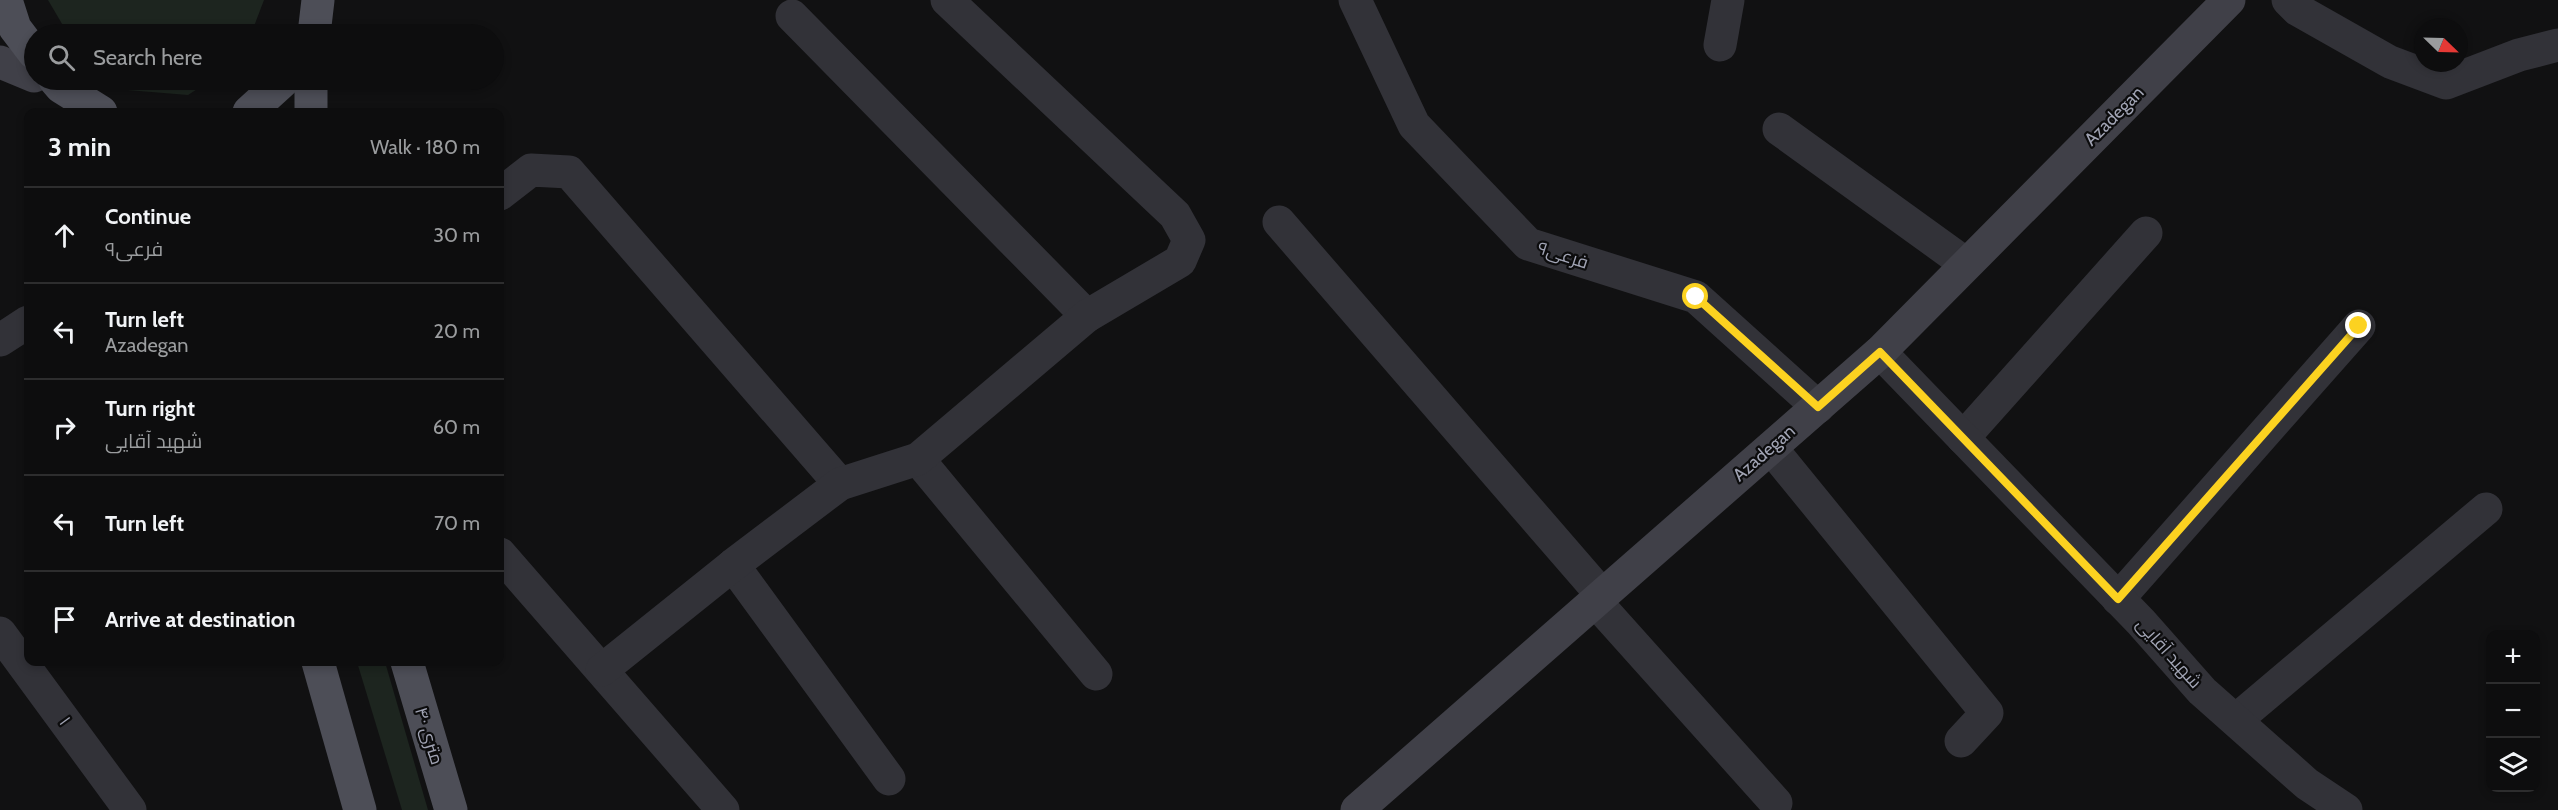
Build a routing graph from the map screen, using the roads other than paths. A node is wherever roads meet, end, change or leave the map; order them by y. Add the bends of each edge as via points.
1 (6, 0) edge
2 (318, 0) edge
3 (947, 0) edge
4 (1354, 0) edge
5 (1728, 0) edge
6 (2229, 0) edge
7 (2288, 0) edge
8 (792, 16) dead end
9 (315, 24) edge
10 (24, 40) edge
11 (1720, 45) dead end
12 (2557, 45) edge
13 (0, 62) edge
14 (24, 71) edge
15 (65, 90) edge
16 (273, 90) edge
17 (311, 90) edge
18 (94, 108) edge
19 (253, 108) edge
20 (311, 108) edge
21 (1779, 129) dead end
22 (504, 191) edge
23 (1279, 222) dead end
24 (2146, 233) dead end
25 (1966, 264) junction
26 (1087, 316) junction
27 (24, 324) edge
28 (2359, 326) dead end
29 (0, 340) edge
30 (1880, 352) junction
31 (1818, 407) junction
32 (1963, 438) junction
33 (1771, 448) junction
34 (918, 459) junction
35 (840, 484) junction
36 (2486, 509) dead end
37 (504, 559) edge
38 (733, 565) junction
39 (1599, 598) junction
40 (2118, 599) junction
41 (0, 633) edge
42 (24, 666) edge
43 (24, 666) edge
44 (319, 666) edge
45 (408, 666) edge
46 (602, 670) junction
47 (1096, 674) dead end
48 (2236, 720) junction
49 (1961, 741) dead end
50 (889, 778) dead end
51 (1776, 803) dead end
52 (130, 810) edge
53 (360, 810) edge
54 (451, 810) edge
55 (723, 810) edge
56 (1357, 810) edge
57 (2346, 810) edge

1 - 10 main road via 15,28
2 - 9 main road
3 - 26 street via 1175,215 1189,240 1180,261
4 - 31 street, فرعی۹ via 1414,125 1528,244 1696,297
5 - 11 street
6 - 25 main road, Azadegan
7 - 12 street via 2298,10 2390,62 2446,83
8 - 26 street
13 - 14 main road
15 - 18 main road
16 - 19 main road
17 - 20 main road
21 - 25 street
22 - 35 street via 531,170 569,171
23 - 39 street
24 - 32 street
25 - 30 main road, Azadegan
26 - 34 street
27 - 29 street
28 - 40 street
30 - 31 main road, Azadegan
30 - 32 street, شهید آقایی
31 - 33 main road, Azadegan
32 - 40 street, شهید آقایی
33 - 39 main road, Azadegan
33 - 49 street via 1987,713
34 - 35 street
34 - 47 street
35 - 38 street
36 - 48 street
37 - 46 street
38 - 46 street
38 - 50 street
39 - 51 street
39 - 56 main road, Azadegan
40 - 48 street, شهید آقایی via 2202,691
41 - 42 street, ۱
43 - 52 street, ۱
44 - 53 main road
45 - 54 main road, ۴۰ متری
46 - 55 street
48 - 57 street, شهید آقایی via 2307,784

